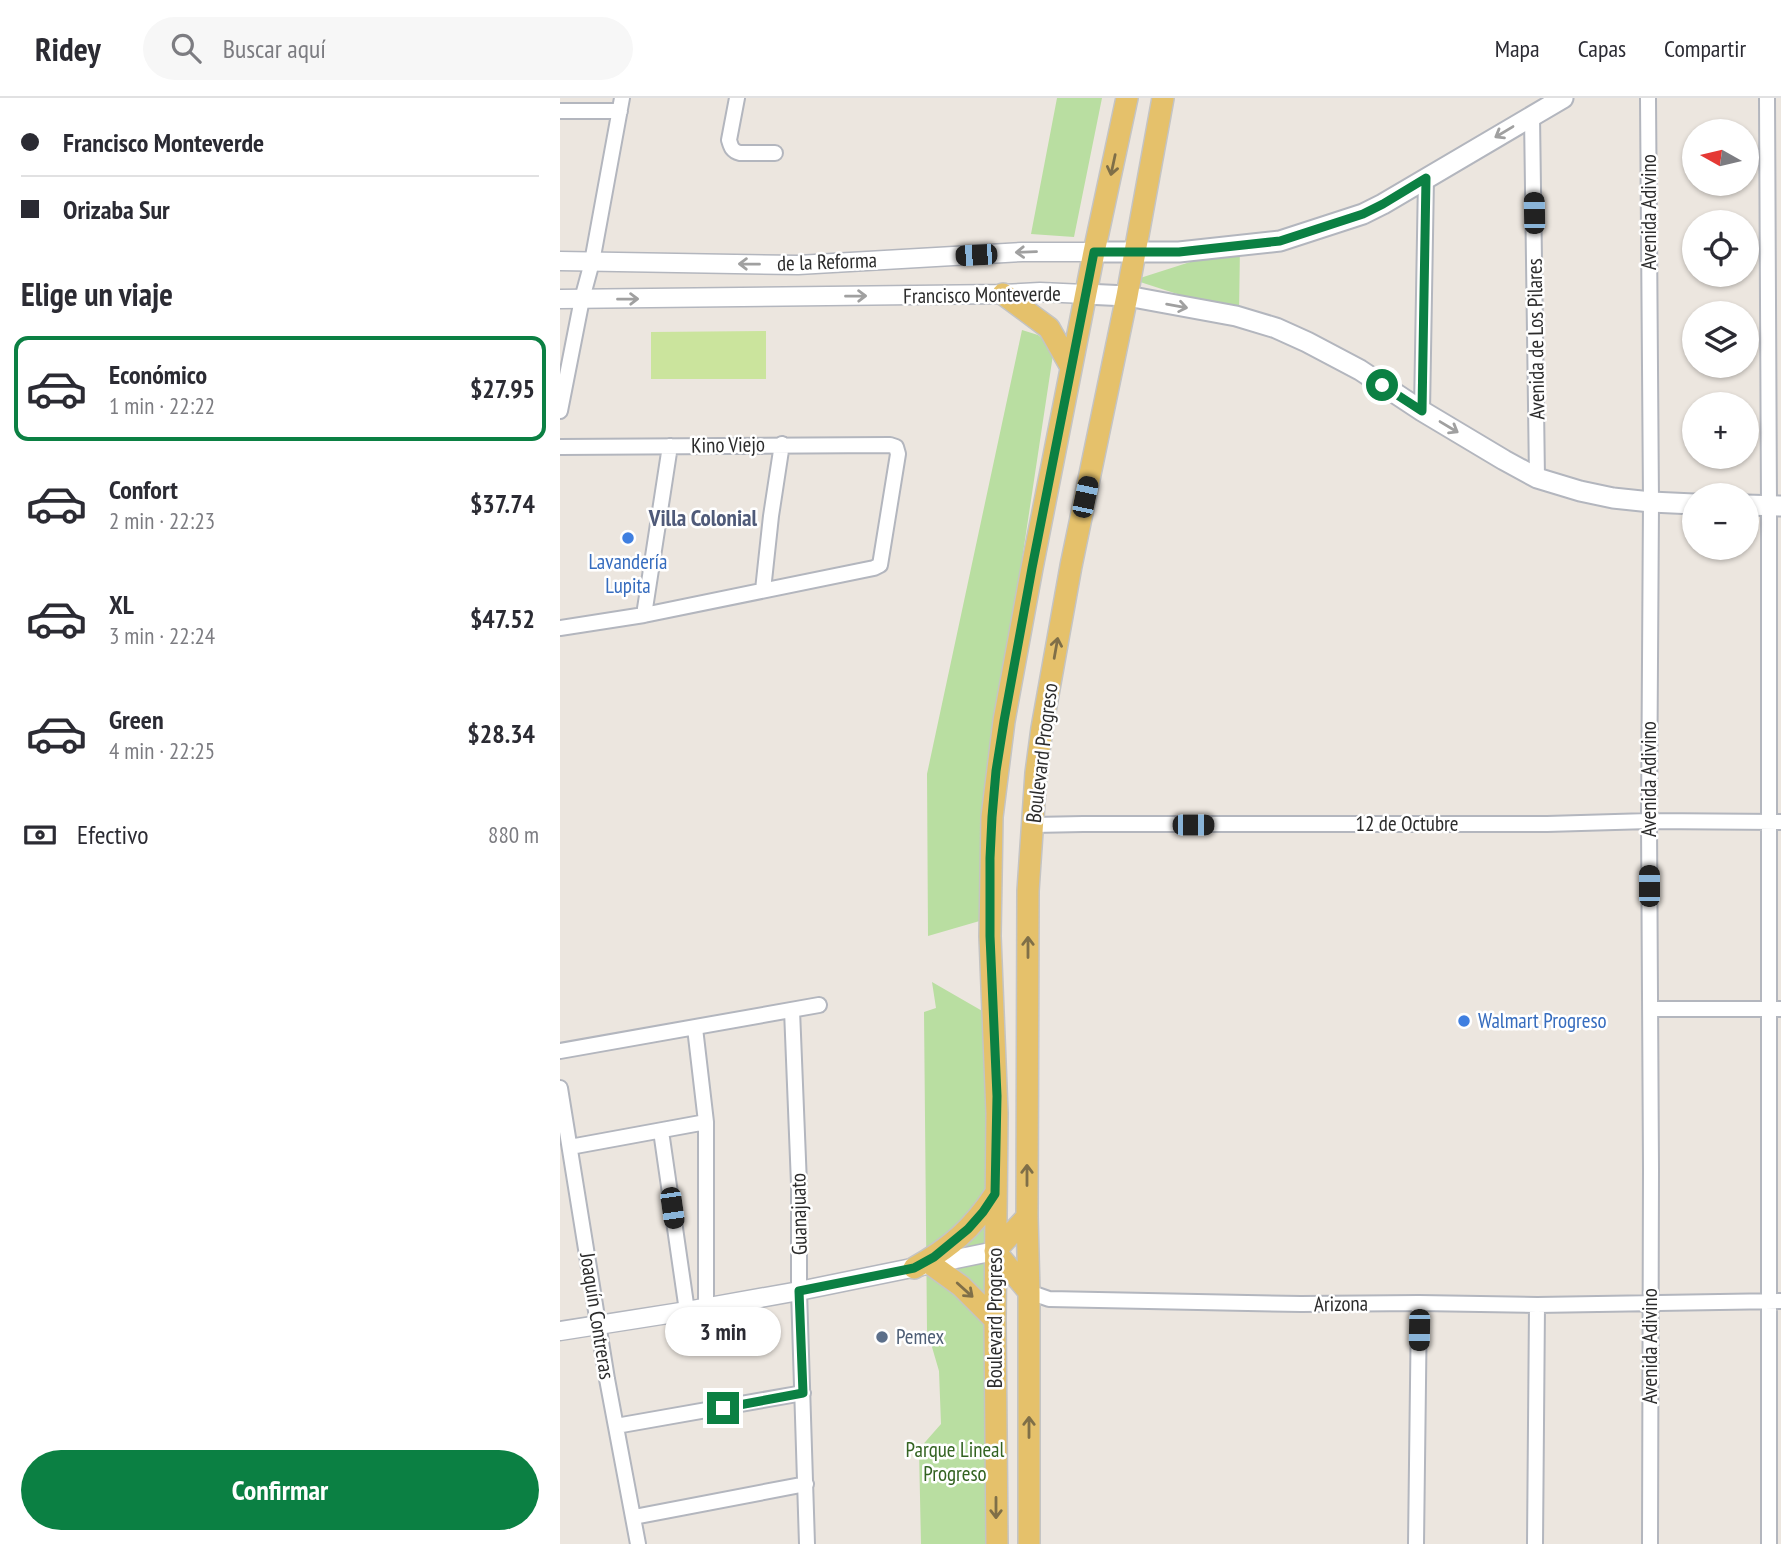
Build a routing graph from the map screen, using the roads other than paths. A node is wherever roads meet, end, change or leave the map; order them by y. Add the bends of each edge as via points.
1 (737, 98) edge
2 (1127, 98) edge
3 (1163, 98) edge
4 (1563, 98) edge
5 (1648, 98) edge
6 (1767, 98) edge
7 (621, 105) edge
8 (560, 111) edge
9 (1532, 116) junction
10 (775, 153) dead end
11 (1426, 178) junction
12 (1094, 252) junction
13 (1135, 252) junction
14 (560, 261) edge
15 (592, 262) junction
16 (1003, 294) junction
17 (1085, 294) junction
18 (1127, 296) junction
19 (560, 299) edge
20 (582, 299) junction
21 (1071, 367) junction
22 (560, 411) edge
23 (1422, 411) junction
24 (782, 444) junction
25 (670, 446) junction
26 (560, 447) edge
27 (1537, 478) junction
28 (1651, 502) junction
29 (1682, 503) edge
30 (1775, 506) edge
31 (763, 590) junction
32 (644, 615) junction
33 (560, 628) edge
34 (1649, 821) junction
35 (1775, 822) edge
36 (1033, 825) junction
37 (819, 1005) dead end
38 (1650, 1009) junction
39 (1775, 1009) edge
40 (792, 1010) junction
41 (695, 1028) junction
42 (560, 1051) edge
43 (560, 1088) edge
44 (706, 1122) junction
45 (661, 1130) junction
46 (570, 1147) junction
47 (995, 1194) junction
48 (1027, 1217) junction
49 (995, 1251) junction
50 (923, 1266) junction
51 (799, 1291) junction
52 (1029, 1292) junction
53 (1775, 1301) edge
54 (1419, 1303) junction
55 (1650, 1303) junction
56 (1537, 1305) junction
57 (706, 1307) junction
58 (687, 1311) junction
59 (995, 1320) junction
60 (599, 1325) junction
61 (560, 1331) edge
62 (803, 1393) junction
63 (616, 1426) junction
64 (806, 1484) junction
65 (634, 1517) junction
66 (638, 1544) edge
67 (807, 1544) edge
68 (997, 1544) edge
69 (1029, 1544) edge
70 (1416, 1544) edge
71 (1535, 1544) edge
72 (1650, 1544) edge
73 (1769, 1544) edge

1 - 10 street via 731,147 734,151
2 -> 12 main road, Boulevard Progreso
3 - 13 main road, Boulevard Progreso
4 - 9 main road
5 - 28 street, Avenida Adivino
6 - 30 street
7 - 8 street
7 - 15 street
9 -> 11 main road
9 - 27 street, Avenida de Los Pilares
11 - 13 main road via 1363,214 1280,241
11 - 23 street
12 - 13 main road
12 -> 15 street, de la Reforma via 798,265
12 - 17 main road, Boulevard Progreso
13 - 18 main road, Boulevard Progreso
14 - 15 street, de la Reforma
15 - 20 street
16 - 17 street, Francisco Monteverde
20 -> 16 street, Francisco Monteverde
16 - 21 main road via 1048,328
17 - 18 main road, Francisco Monteverde
17 - 21 main road, Boulevard Progreso
18 -> 23 main road, Francisco Monteverde via 1276,328 1360,370
36 -> 18 main road, Boulevard Progreso via 1049,688
19 - 20 street, Francisco Monteverde
20 - 22 street
21 - 47 main road, Boulevard Progreso via 1004,721 992,817
23 -> 27 main road, Francisco Monteverde
24 - 25 street, Kino Viejo
24 - 31 street
24 - 31 street, Kino Viejo via 890,445 898,454 880,565
25 - 26 street, Kino Viejo
25 - 32 street
27 - 28 main road, Francisco Monteverde via 1613,498
28 - 29 main road, Francisco Monteverde
28 - 34 street, Avenida Adivino
30 - 35 street
31 - 32 street
32 - 33 street
34 - 35 street, 12 de Octubre
34 - 36 street, 12 de Octubre
34 - 38 street, Avenida Adivino
35 - 39 street
48 -> 36 main road, Boulevard Progreso via 1028,891
37 - 40 street
38 - 39 street
38 - 55 street, Avenida Adivino
39 - 53 street
40 - 41 street
40 - 51 street, Guanajuato
41 - 42 street
41 - 44 street
43 - 46 street, Joaquín Contreras
44 - 45 street
44 - 57 street
45 - 46 street
45 - 58 street
46 - 60 street, Joaquín Contreras
47 - 49 main road, Boulevard Progreso
47 - 50 main road via 960,1237
48 - 49 main road
48 - 52 main road, Boulevard Progreso
49 - 50 street
49 - 52 main road
49 - 59 main road, Boulevard Progreso
50 - 51 street
50 -> 59 main road via 961,1286
51 - 57 street
51 - 62 street, Guanajuato
52 - 54 street, Arizona via 1049,1299
69 -> 52 main road, Boulevard Progreso
53 - 55 street, Arizona
53 - 73 street
54 - 56 street, Arizona
54 - 70 street
55 - 56 street, Arizona
55 - 72 street, Avenida Adivino
56 - 71 street
57 - 58 street
58 - 60 street
59 -> 68 main road, Boulevard Progreso
60 - 61 street
60 - 63 street, Joaquín Contreras
62 - 63 street
62 - 64 street, Guanajuato
63 - 65 street, Joaquín Contreras
64 - 65 street
64 - 67 street, Guanajuato
65 - 66 street, Joaquín Contreras

